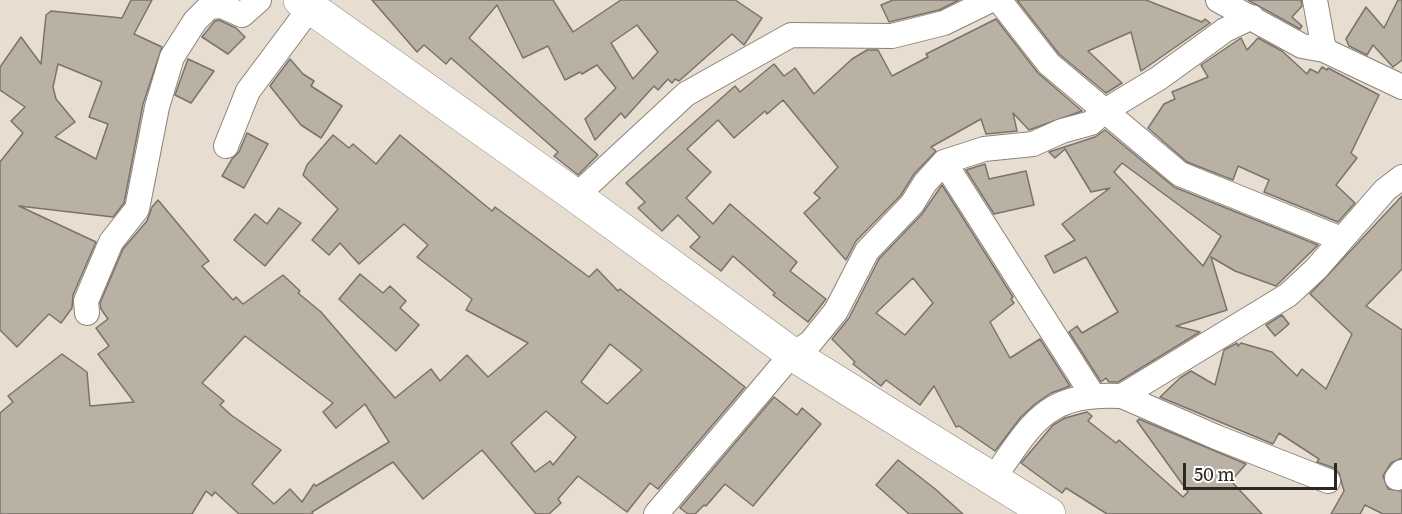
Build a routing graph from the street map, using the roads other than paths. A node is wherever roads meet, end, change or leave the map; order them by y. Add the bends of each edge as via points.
1 (259, 0) edge
2 (991, 0) edge
3 (999, 0) edge
4 (1218, 0) edge
5 (1315, 0) edge
6 (305, 4) edge
7 (1252, 17) junction
8 (1324, 50) junction
9 (1402, 87) edge
10 (1103, 112) junction
11 (226, 146) dead end
12 (944, 162) junction
13 (1402, 177) edge
14 (576, 196) junction
15 (1341, 239) junction
16 (87, 313) dead end
17 (792, 354) junction
18 (1092, 394) junction
19 (1122, 396) junction
20 (994, 478) junction
21 (1328, 481) dead end
22 (656, 514) edge
23 (1050, 514) edge

1 - 16 street via 242,15 222,6 209,7 172,57 157,107 137,209 111,242 86,301
2 - 14 street via 944,23 892,36 791,35 686,94
3 - 10 street via 1049,64
4 - 7 street
5 - 8 street
6 - 11 street via 248,91
6 - 14 street
7 - 8 street via 1302,46
7 - 10 street via 1225,30 1159,78
8 - 9 street
10 - 12 street via 1091,123 1034,144 984,150
10 - 15 street via 1180,174
12 - 17 street via 912,204 867,251 836,311 810,343
12 - 18 street
13 - 15 street via 1385,190
14 - 17 street
15 - 19 street via 1288,295
17 - 20 street
17 - 22 street
18 - 19 street
18 - 20 street via 1062,401 1028,429
19 - 21 street
20 - 23 street

